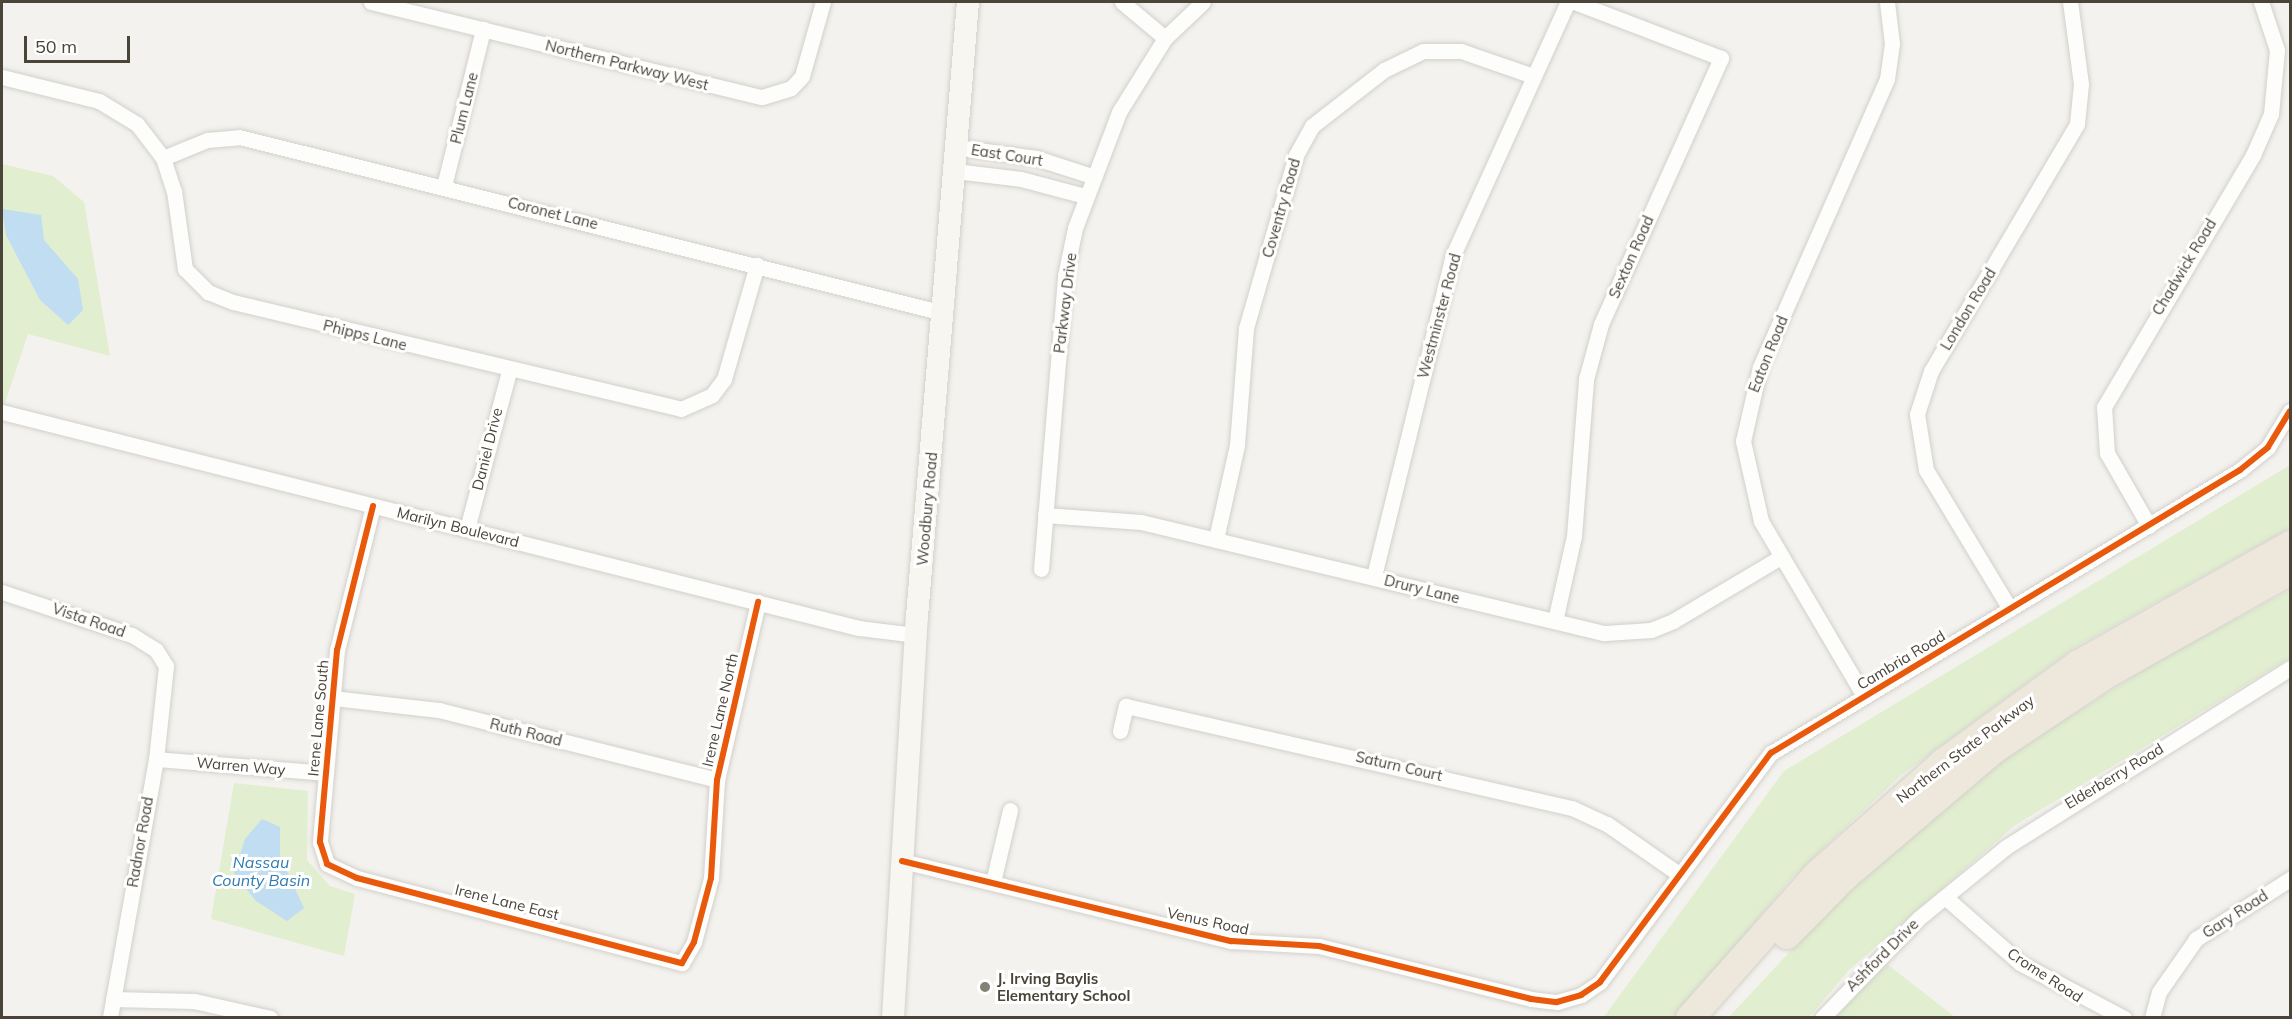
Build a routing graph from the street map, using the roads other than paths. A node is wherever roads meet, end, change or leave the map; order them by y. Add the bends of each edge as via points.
1 (371, 2) edge
2 (823, 2) edge
3 (968, 2) edge
4 (1122, 2) edge
5 (1203, 2) edge
6 (1568, 2) edge
7 (1575, 2) edge
8 (1887, 2) edge
9 (2070, 2) edge
10 (2261, 2) edge
11 (483, 30) junction
12 (1165, 38) junction
13 (1533, 76) junction
14 (2, 77) edge
15 (956, 147) junction
16 (163, 158) junction
17 (955, 171) junction
18 (1092, 176) junction
19 (444, 186) junction
20 (1085, 196) junction
21 (757, 265) junction
22 (944, 313) junction
23 (509, 371) junction
24 (2290, 411) edge
25 (2, 412) edge
26 (373, 506) junction
27 (1046, 515) junction
28 (2149, 526) junction
29 (467, 529) junction
30 (1216, 539) junction
31 (1781, 557) junction
32 (2284, 561) edge
33 (1041, 569) dead end
34 (1374, 576) junction
35 (2, 592) edge
36 (758, 602) junction
37 (2010, 609) junction
38 (1555, 621) junction
39 (916, 635) junction
40 (166, 666) joint
41 (2290, 668) edge
42 (1864, 696) junction
43 (333, 698) junction
44 (1120, 731) dead end
45 (156, 759) junction
46 (325, 772) junction
47 (717, 780) junction
48 (1010, 810) dead end
49 (902, 861) junction
50 (327, 864) joint
51 (1680, 875) junction
52 (2290, 879) edge
53 (993, 882) junction
54 (1945, 897) junction
55 (682, 963) joint
56 (1581, 995) joint
57 (113, 999) junction
58 (110, 1017) edge
59 (270, 1017) edge
60 (893, 1017) edge
61 (1690, 1017) edge
62 (1714, 1017) edge
63 (1822, 1017) edge
64 (2124, 1017) edge
65 (2152, 1017) edge

1 - 11 street, Northern Parkway West
2 - 11 street, Northern Parkway West via 802,76 774,97 743,94
3 - 15 main road, Woodbury Road
4 - 12 street
5 - 12 street, Parkway Drive
6 - 13 street, Westminster Road
7 - 38 street, Sexton Road via 1721,58 1601,324 1586,379 1574,536
8 - 31 street, Eaton Road via 1892,44 1887,79 1760,367 1745,416 1745,464 1752,499
9 - 37 street, London Road via 2081,84 2077,124 1931,371 1917,414 1926,470
10 - 28 street, Chadwick Road via 2277,50 2271,114 2253,155 2104,407 2107,453
11 - 19 street, Plum Lane
12 - 18 street, Parkway Drive via 1119,112
13 - 30 street, Coventry Road via 1461,51 1423,51 1384,70 1312,126 1296,155 1246,328 1237,445
13 - 34 street, Westminster Road via 1453,255
14 - 16 street, Phipps Lane via 118,111 137,124
15 - 17 main road, Woodbury Road
15 - 18 street, East Court via 1036,158
16 - 19 street, Coronet Lane via 207,140 239,137
16 - 23 street, Phipps Lane via 174,191 181,259 192,280 208,292
17 - 20 street, East Court via 1021,178
17 - 22 main road, Woodbury Road
18 - 20 street, Parkway Drive
19 - 21 street, Coronet Lane
20 - 27 street, Parkway Drive via 1065,276
21 - 22 street, Coronet Lane
21 - 23 street, Phipps Lane via 724,379 692,407 662,408
22 - 39 main road, Woodbury Road
23 - 29 street, Daniel Drive
24 - 28 street, Cambria Road via 2268,447 2247,465
25 - 26 street, Marilyn Boulevard
26 - 29 street, Marilyn Boulevard
26 - 43 street, Irene Lane South via 337,650
27 - 30 street, Drury Lane via 1141,522
27 - 33 street, Parkway Drive
28 - 37 street, Cambria Road
29 - 36 street, Marilyn Boulevard
30 - 34 street, Drury Lane
31 - 38 street, Drury Lane via 1651,630 1605,633
31 - 42 street, Eaton Road
32 - 61 highway, Northern State Parkway via 2079,664 1943,763 1817,875
32 - 62 highway, Northern State Parkway via 1993,750 1844,878
34 - 38 street, Drury Lane
35 - 40 street, Vista Road via 132,634 156,650
36 - 39 street, Marilyn Boulevard via 859,628
36 - 47 street, Irene Lane North
37 - 42 street, Cambria Road
39 - 49 main road, Woodbury Road
40 - 45 street, Radnor Road
41 - 54 street, Elderberry Road via 2059,810
42 - 51 street, Cambria Road via 1771,753
43 - 46 street, Irene Lane South
43 - 47 street, Ruth Road via 438,710
44 - 51 street, Saturn Court via 1125,706 1572,808 1607,824
45 - 46 street, Warren Way
45 - 57 street, Radnor Road
46 - 50 street, Irene Lane South via 320,842
47 - 55 street, Irene Lane North via 711,878 694,942
48 - 53 street
49 - 53 street, Venus Road
49 - 60 main road, Woodbury Road
50 - 55 street, Irene Lane East via 357,878
51 - 56 street, Cambria Road via 1600,982
52 - 65 street, Gary Road via 2196,939 2159,992
53 - 56 street, Venus Road via 1231,941 1319,946 1532,999 1557,1002
54 - 63 street, Ashford Drive
54 - 64 street, Crome Road via 2020,963
57 - 58 street, Radnor Road
57 - 59 street via 194,1001

